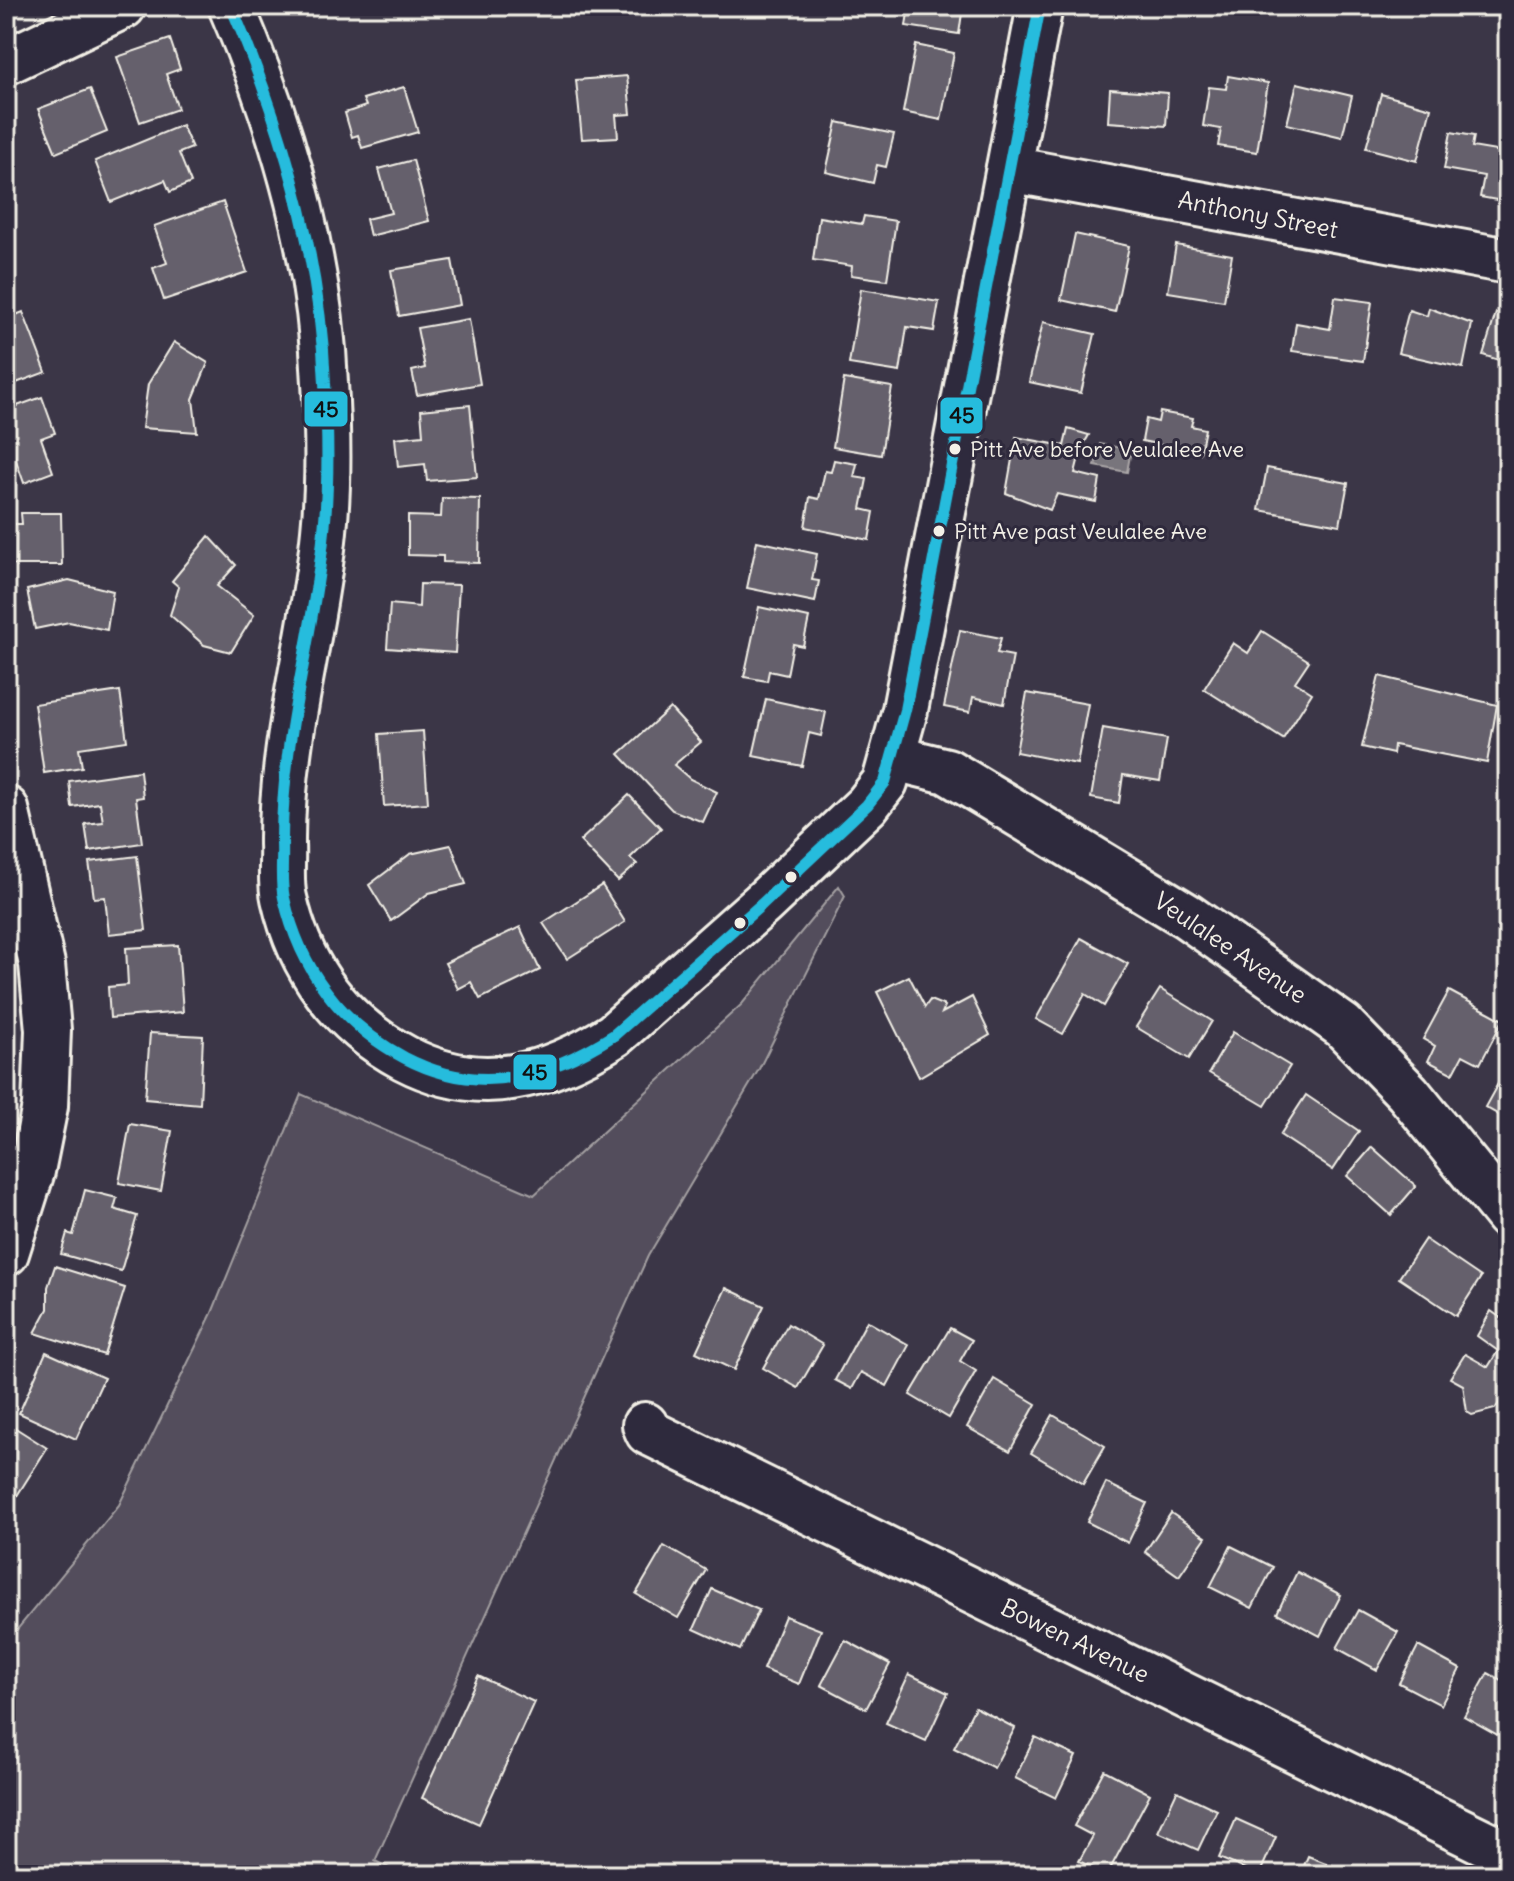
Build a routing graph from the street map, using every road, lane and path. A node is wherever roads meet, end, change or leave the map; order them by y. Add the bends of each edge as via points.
1 (123, 6) edge
2 (231, 6) edge
3 (1040, 6) edge
4 (6, 62) edge
5 (1009, 169) junction
6 (1508, 261) edge
7 (894, 758) junction
8 (6, 809) edge
9 (1508, 1216) edge
10 (6, 1253) edge
11 (645, 1425) dead end
12 (1508, 1854) edge

1 - 4 street
2 - 7 street via 290,169 314,271 325,380 324,530 289,743 283,896 303,956 332,1001 371,1040 416,1064 462,1076 500,1079 540,1073 574,1060 614,1035 849,823 885,782
3 - 5 street
5 - 6 street, Anthony Street
5 - 7 street
7 - 9 street, Veulalee Avenue via 947,771 1187,916 1343,1026 1408,1093
8 - 10 street via 42,964 48,1030 45,1106 32,1171
11 - 12 street, Bowen Avenue via 648,1432

